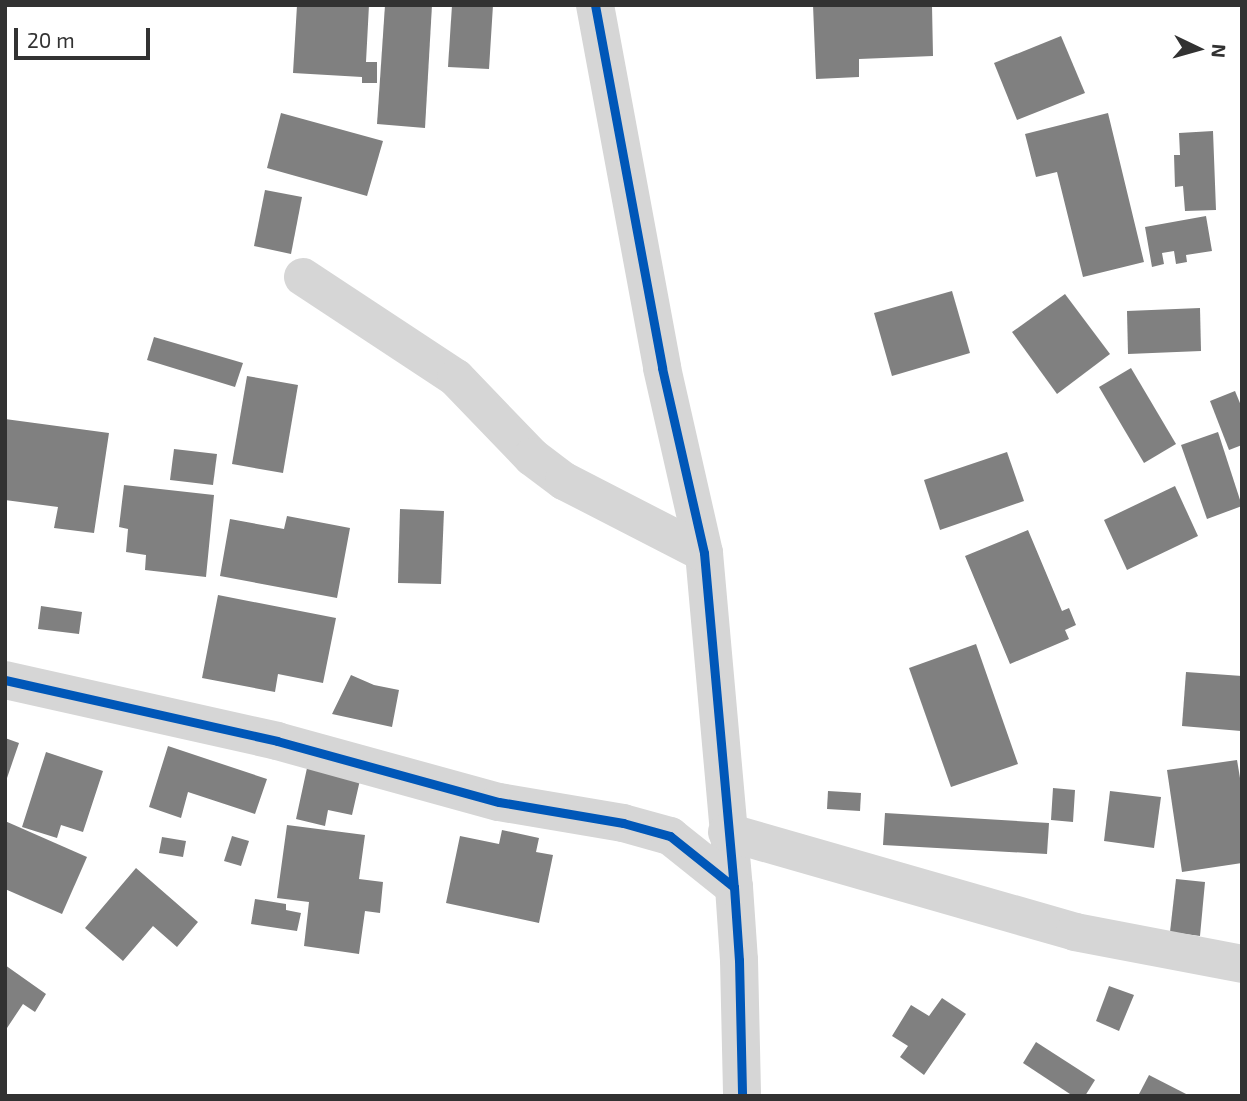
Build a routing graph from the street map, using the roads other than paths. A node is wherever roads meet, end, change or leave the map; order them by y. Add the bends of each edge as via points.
1 (595, 5) edge
2 (303, 277) dead end
3 (704, 553) junction
4 (5, 680) edge
5 (727, 832) junction
6 (734, 887) junction
7 (1242, 964) edge
8 (742, 1096) edge

1 - 3 street via 662,368
2 - 3 street via 456,377 532,457 564,481
3 - 5 street
4 - 6 street via 264,738 499,802 670,836
5 - 6 street
5 - 7 street via 1075,932
6 - 8 street

